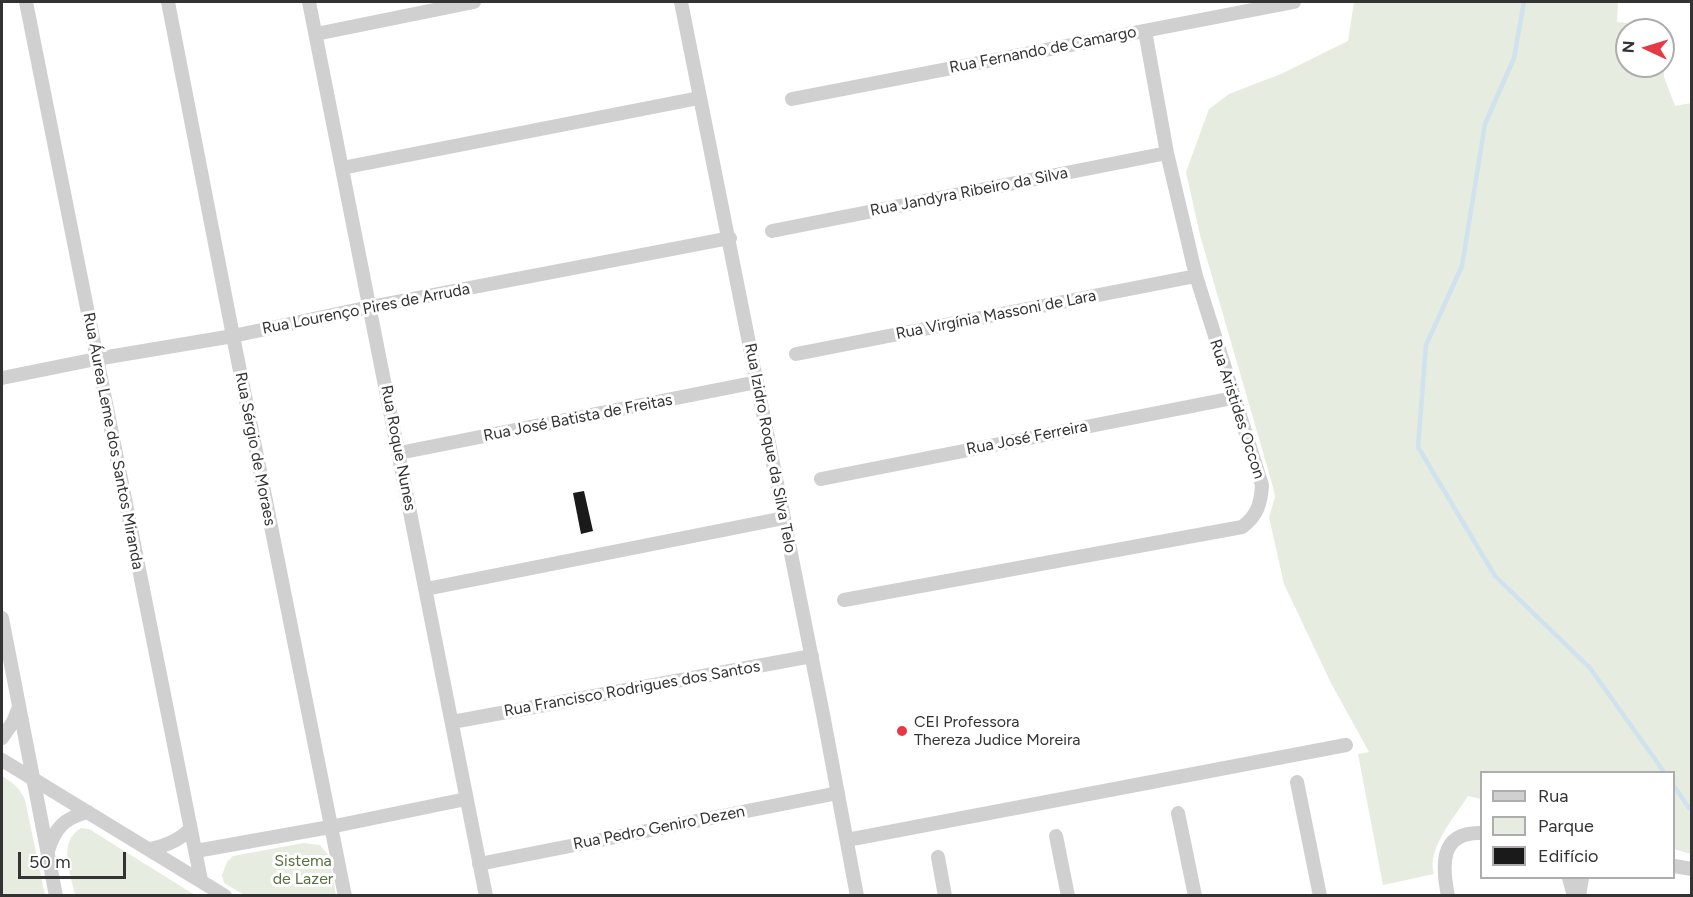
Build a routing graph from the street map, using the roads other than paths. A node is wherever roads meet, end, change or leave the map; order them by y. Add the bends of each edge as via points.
1 (26, 2) edge
2 (168, 2) edge
3 (309, 2) edge
4 (474, 2) edge
5 (681, 2) edge
6 (1294, 2) edge
7 (1145, 31) junction
8 (316, 33) junction
9 (699, 98) junction
10 (792, 99) dead end
11 (1167, 153) junction
12 (342, 168) junction
13 (772, 231) dead end
14 (730, 238) junction
15 (1196, 276) junction
16 (370, 307) junction
17 (233, 336) junction
18 (796, 354) dead end
19 (96, 358) junction
20 (2, 378) edge
21 (757, 382) junction
22 (1233, 398) junction
23 (399, 453) junction
24 (821, 479) dead end
25 (784, 518) junction
26 (426, 589) junction
27 (844, 600) dead end
28 (2, 618) edge
29 (812, 656) junction
30 (19, 707) junction
31 (452, 723) junction
32 (2, 738) edge
33 (1346, 745) dead end
34 (2, 760) edge
35 (33, 780) junction
36 (1297, 782) dead end
37 (838, 793) junction
38 (466, 799) junction
39 (88, 812) junction
40 (1179, 813) dead end
41 (330, 827) junction
42 (190, 828) junction
43 (1480, 833) edge
44 (1056, 836) dead end
45 (847, 840) junction
46 (150, 849) junction
47 (48, 851) junction
48 (196, 851) junction
49 (938, 857) dead end
50 (479, 864) junction
51 (1675, 866) edge
52 (1690, 873) edge
53 (1569, 879) edge
54 (1582, 879) edge
55 (201, 880) junction
56 (56, 896) edge
57 (225, 896) edge
58 (345, 896) edge
59 (486, 896) edge
60 (857, 896) edge
61 (945, 896) edge
62 (1068, 896) edge
63 (1195, 896) edge
64 (1320, 896) edge
65 (1448, 896) edge
66 (1574, 896) edge
67 (1579, 896) edge

1 - 19 street, Rua Áurea Leme dos Santos Miranda
2 - 17 street, Rua Sérgio de Moraes
3 - 8 street, Rua Roque Nunes
4 - 8 street
5 - 9 street, Rua Izidro Roque da Silva Telo
6 - 7 street, Rua Fernando de Camargo
7 - 10 street, Rua Fernando de Camargo
7 - 11 street, Rua Aristides Occon
8 - 12 street, Rua Roque Nunes
9 - 12 street
9 - 14 street, Rua Izidro Roque da Silva Telo
11 - 13 street, Rua Jandyra Ribeiro da Silva
11 - 15 street, Rua Aristides Occon
12 - 16 street, Rua Roque Nunes
14 - 16 street, Rua Lourenço Pires de Arruda
14 - 21 street, Rua Izidro Roque da Silva Telo
15 - 18 street, Rua Virgínia Massoni de Lara
15 - 22 street, Rua Aristides Occon
16 - 17 street, Rua Lourenço Pires de Arruda
16 - 23 street, Rua Roque Nunes
17 - 19 street, Rua Lourenço Pires de Arruda
17 - 41 street, Rua Sérgio de Moraes
19 - 20 street, Rua Lourenço Pires de Arruda
19 - 42 street, Rua Áurea Leme dos Santos Miranda
21 - 23 street, Rua José Batista de Freitas
21 - 25 street, Rua Izidro Roque da Silva Telo
22 - 24 street, Rua José Ferreira
22 - 27 street, Rua Aristides Occon via 1262,485 1258,510 1242,527
23 - 26 street, Rua Roque Nunes
25 - 26 street
25 - 29 street, Rua Izidro Roque da Silva Telo
26 - 31 street, Rua Roque Nunes
28 - 30 street
29 - 31 street, Rua Francisco Rodrigues dos Santos
29 - 37 street, Rua Izidro Roque da Silva Telo
30 - 32 street
30 - 35 street
31 - 38 street, Rua Roque Nunes
33 - 45 street
34 - 35 street
35 - 39 street
35 - 47 street
36 - 64 street
37 - 45 street, Rua Izidro Roque da Silva Telo
37 - 50 street, Rua Pedro Geniro Dezen
38 - 41 street
38 - 50 street, Rua Roque Nunes
39 - 46 street
39 - 47 street via 71,816 60,826
40 - 63 street
41 - 48 street
41 - 58 street, Rua Sérgio de Moraes
42 - 46 street via 184,836
42 - 48 street, Rua Áurea Leme dos Santos Miranda
43 - 65 street via 1461,835 1449,847 1443,871
44 - 62 street
45 - 60 street, Rua Izidro Roque da Silva Telo
46 - 55 street
47 - 56 street
48 - 55 street, Rua Áurea Leme dos Santos Miranda
49 - 61 street
50 - 59 street, Rua Roque Nunes
51 - 52 street
53 - 66 street
54 - 67 street
55 - 57 street

